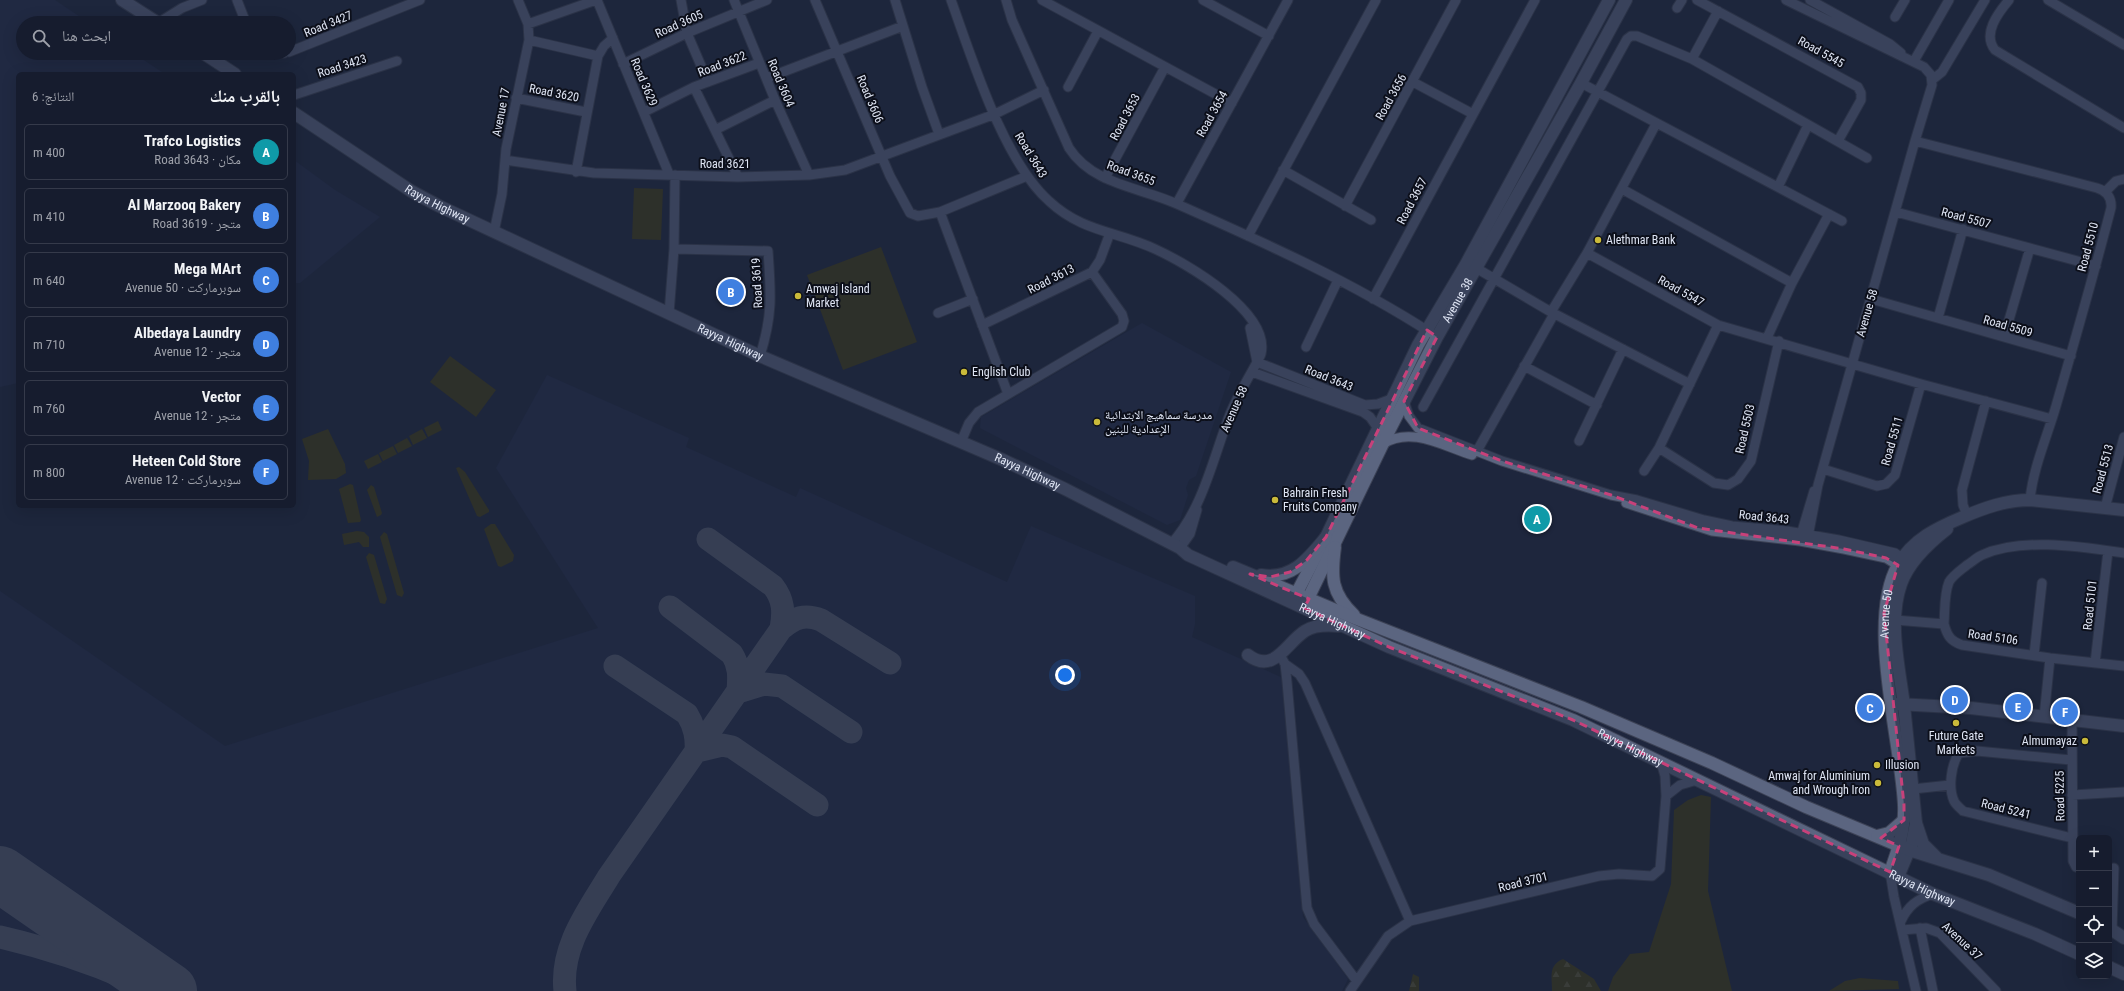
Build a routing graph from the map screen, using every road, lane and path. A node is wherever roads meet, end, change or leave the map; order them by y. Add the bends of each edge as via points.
1 (122, 0) edge
2 (202, 0) edge
3 (237, 0) edge
4 (420, 0) edge
5 (518, 0) edge
6 (596, 0) edge
7 (681, 0) edge
8 (734, 0) edge
9 (767, 0) edge
10 (815, 0) edge
11 (895, 0) edge
12 (951, 0) edge
13 (1006, 0) edge
14 (1042, 0) edge
15 (1203, 0) edge
16 (1288, 0) edge
17 (1376, 0) edge
18 (1456, 0) edge
19 (1535, 0) edge
20 (1609, 0) edge
21 (1626, 0) edge
22 (1697, 0) edge
23 (1786, 0) edge
24 (1810, 0) edge
25 (1905, 0) edge
26 (1949, 0) edge
27 (1985, 0) edge
28 (2009, 0) edge
29 (2048, 0) edge
30 (1718, 11) junction
31 (740, 12) junction
32 (147, 16) edge
33 (169, 16) edge
34 (243, 16) edge
35 (1894, 17) dead end
36 (528, 24) junction
37 (903, 26) junction
38 (1098, 30) junction
39 (686, 33) junction
40 (1269, 36) junction
41 (612, 38) junction
42 (529, 40) junction
43 (2124, 45) edge
44 (296, 49) edge
45 (837, 51) junction
46 (598, 56) junction
47 (1905, 56) junction
48 (1692, 59) junction
49 (214, 60) edge
50 (397, 61) dead end
51 (1914, 61) junction
52 (759, 63) junction
53 (623, 64) junction
54 (1165, 67) junction
55 (232, 72) edge
56 (766, 78) junction
57 (1932, 80) junction
58 (708, 82) junction
59 (1413, 82) junction
60 (1581, 83) junction
61 (694, 87) junction
62 (1068, 87) dead end
63 (1044, 90) junction
64 (1596, 92) junction
65 (296, 94) edge
66 (516, 98) junction
67 (775, 100) junction
68 (1232, 103) junction
69 (586, 112) junction
70 (644, 112) junction
71 (296, 114) edge
72 (995, 114) junction
73 (1473, 114) junction
74 (1656, 124) junction
75 (1808, 126) junction
76 (2124, 128) edge
77 (715, 130) junction
78 (939, 134) junction
79 (1838, 141) junction
80 (1915, 141) junction
81 (881, 156) junction
82 (1867, 158) dead end
83 (505, 160) junction
84 (1283, 170) junction
85 (576, 172) junction
86 (672, 175) junction
87 (809, 175) junction
88 (738, 176) junction
89 (1027, 176) junction
90 (1105, 178) junction
91 (2124, 179) edge
92 (1622, 188) junction
93 (1778, 188) junction
94 (2105, 192) junction
95 (1177, 204) junction
96 (1345, 206) junction
97 (940, 212) junction
98 (1896, 212) junction
99 (1829, 214) junction
100 (1371, 220) dead end
101 (1842, 221) dead end
102 (1964, 229) junction
103 (494, 232) junction
104 (1110, 233) junction
105 (1248, 236) junction
106 (2030, 248) junction
107 (674, 249) junction
108 (1587, 253) junction
109 (2096, 266) junction
110 (1476, 268) junction
111 (1092, 272) junction
112 (1493, 278) junction
113 (1338, 280) junction
114 (1792, 283) junction
115 (1872, 298) junction
116 (973, 299) junction
117 (1373, 299) junction
118 (938, 313) dead end
119 (1553, 313) junction
120 (669, 314) junction
121 (1938, 318) junction
122 (982, 325) junction
123 (1718, 325) junction
124 (1432, 334) junction
125 (2004, 337) junction
126 (1767, 338) junction
127 (1779, 341) junction
128 (1306, 347) dead end
129 (1623, 350) junction
130 (760, 356) junction
131 (2071, 356) junction
132 (1257, 362) junction
133 (1853, 364) junction
134 (1524, 366) junction
135 (1252, 372) junction
136 (1690, 384) junction
137 (1921, 384) junction
138 (1008, 394) junction
139 (1399, 399) junction
140 (1986, 401) junction
141 (1597, 405) junction
142 (1423, 407) dead end
143 (2052, 419) junction
144 (1378, 430) junction
145 (2124, 437) edge
146 (1579, 441) dead end
147 (961, 442) junction
148 (1383, 444) junction
149 (1660, 448) junction
150 (1477, 451) junction
151 (1502, 461) junction
152 (2121, 463) edge
153 (1823, 469) junction
154 (1644, 471) dead end
155 (2030, 500) junction
156 (2105, 508) junction
157 (2124, 510) edge
158 (1965, 516) junction
159 (1326, 537) junction
160 (1804, 538) junction
161 (1175, 546) junction
162 (1335, 547) junction
163 (2108, 551) junction
164 (2124, 553) edge
165 (1905, 565) junction
166 (1250, 574) junction
167 (2042, 583) dead end
168 (1294, 598) junction
169 (1306, 604) junction
170 (1357, 619) junction
171 (1895, 620) junction
172 (1944, 624) junction
173 (1344, 627) junction
174 (1248, 654) dead end
175 (2034, 655) junction
176 (2050, 658) junction
177 (1282, 659) junction
178 (2095, 662) junction
179 (2124, 666) edge
180 (1894, 676) junction
181 (1898, 704) junction
182 (2044, 717) junction
183 (2072, 720) junction
184 (2124, 726) edge
185 (2072, 760) junction
186 (1661, 762) junction
187 (1697, 780) junction
188 (1950, 785) junction
189 (1913, 789) junction
190 (2124, 792) edge
191 (2072, 795) junction
192 (1666, 796) junction
193 (1904, 820) junction
194 (1916, 822) junction
195 (1877, 836) junction
196 (2072, 838) junction
197 (1904, 848) junction
198 (1946, 862) junction
199 (2076, 867) edge
200 (2112, 868) edge
201 (2124, 868) edge
202 (1894, 874) junction
203 (1933, 894) junction
204 (2076, 912) edge
205 (1410, 921) junction
206 (1902, 926) junction
207 (1920, 928) junction
208 (2118, 934) edge
209 (2076, 953) edge
210 (2112, 968) edge
211 (2124, 974) edge
212 (1356, 980) junction
213 (1350, 991) edge
214 (1916, 991) edge
215 (1933, 991) edge
216 (1996, 991) edge

1 - 32 main road
2 - 33 street
3 - 34 street
4 - 44 street, Road 3427
5 - 36 street, Avenue 17
6 - 36 street
6 - 41 street, Road 3629
7 - 39 street
8 - 31 street, Road 3604
9 - 31 street, Road 3605
10 - 45 street, Road 3606
11 - 37 street
12 - 72 street, Road 3643
13 - 63 street, Road 3655 via 1012,20
14 - 38 street
15 - 40 street
16 - 40 street, Road 3654
17 - 84 street
18 - 59 street, Road 3656
19 - 73 street, Road 3657
20 - 124 main road, Avenue 38 via 1466,264
21 - 60 main road, Avenue 38
22 - 30 street, Road 5545
23 - 47 street via 1886,50
24 - 47 street via 1890,44
25 - 35 street
26 - 51 street
27 - 57 street via 1942,72
28 - 76 street via 1989,32 1989,39 1995,50
29 - 43 street
30 - 48 street
30 - 79 street, Road 5545 via 1858,87 1861,100
31 - 39 street, Road 3605
31 - 52 street, Road 3604
36 - 42 street, Avenue 17
37 - 45 street
37 - 78 street
38 - 54 street
38 - 62 street
39 - 53 street, Road 3605
39 - 58 street
40 - 68 street, Road 3654
41 - 46 street, Road 3620
41 - 53 street, Road 3629
42 - 46 street
42 - 66 street, Avenue 17
45 - 56 street
45 - 81 street, Road 3606
46 - 69 street, Road 3620
47 - 51 street
48 - 64 street, Avenue 38 via 1637,36 1631,36
48 - 75 street
49 - 55 main road
50 - 65 street, Road 3423
51 - 57 street via 1928,70
52 - 56 street, Road 3604
52 - 58 street, Road 3622
53 - 70 street, Road 3629
54 - 68 street
54 - 90 street, Road 3653
56 - 67 street, Road 3604
57 - 80 street, Avenue 58
58 - 61 street, Road 3622
59 - 73 street
59 - 96 street, Road 3656
60 - 64 street
60 - 110 main road, Avenue 38
61 - 70 street, Road 3622
61 - 77 street, Road 3622
63 - 72 street, Road 3621
63 - 90 street, Road 3655 via 1069,148 1084,166
64 - 74 street
64 - 112 street, Avenue 38
66 - 69 street, Road 3620
66 - 83 street, Avenue 17
67 - 77 street
67 - 87 street, Road 3604
68 - 95 street, Road 3654
69 - 85 street, Road 3620
70 - 86 street, Road 3629
71 - 103 main road, Rayya Highway via 418,195
72 - 78 street, Road 3621
72 - 89 street, Road 3643
73 - 117 street, Road 3657
74 - 92 street
74 - 93 street
75 - 79 street
75 - 93 street
77 - 88 street, Road 3622
78 - 81 street, Road 3621
79 - 82 street
80 - 94 street
80 - 98 street, Avenue 58
81 - 87 street, Road 3621 via 844,170
81 - 97 street via 910,213 923,216
83 - 85 street, Road 3621
83 - 103 street, Avenue 17 via 502,194
84 - 96 street
84 - 105 street
85 - 86 street, Road 3621
86 - 88 street, Road 3621
86 - 107 street, Road 3629
87 - 88 street, Road 3621
89 - 97 street
89 - 104 street, Road 3643 via 1047,200 1064,215 1084,226
90 - 95 street, Road 3655
91 - 94 street via 2116,181
92 - 108 street
92 - 114 street
93 - 99 street
94 - 109 street, Road 5510 via 2110,199 2111,208
95 - 105 street, Road 3655
96 - 100 street
97 - 116 street
98 - 102 street, Road 5507
98 - 115 street, Avenue 58
99 - 101 street
99 - 114 street
102 - 106 street, Road 5507
102 - 121 street
103 - 120 main road, Rayya Highway
104 - 111 street, Road 3613 via 1100,260
104 - 132 street, Road 3643 via 1155,249 1184,264 1238,303 1255,326 1261,348 1261,356
105 - 113 street, Road 3655
106 - 109 street, Road 5507
106 - 125 street
107 - 120 street, Road 3629
107 - 130 street, Road 3619 via 768,251 771,306 768,329
108 - 119 street
108 - 123 street, Road 5547
109 - 131 street, Road 5510
110 - 112 street
110 - 124 main road, Avenue 38
111 - 122 street, Road 3613
111 - 138 street via 1122,314 1122,326
112 - 119 street
112 - 142 street, Avenue 38
113 - 117 street, Road 3655
113 - 128 street
114 - 126 street
115 - 121 street, Road 5509
115 - 133 street, Avenue 58
116 - 118 street
116 - 122 street
117 - 124 street, Road 3655
119 - 129 street
119 - 134 street
120 - 130 main road, Rayya Highway
121 - 125 street, Road 5509
122 - 138 street
123 - 126 street, Road 5547
123 - 136 street
124 - 139 main road, Avenue 38
125 - 131 street, Road 5509
126 - 127 street, Road 5547
127 - 133 street, Road 5547
127 - 149 street, Road 5503 via 1751,461 1738,480 1728,485 1714,483
129 - 136 street
129 - 141 street
130 - 147 main road, Rayya Highway
131 - 143 street, Road 5510
132 - 135 street, Avenue 58
132 - 139 street, Road 3643 via 1365,405
133 - 137 street
133 - 153 street, Avenue 58
134 - 141 street
134 - 150 street
135 - 144 street, Road 3643 via 1363,412
135 - 161 street, Avenue 58 via 1230,414 1197,502 1190,534
136 - 149 street
137 - 140 street
137 - 153 street, Road 5511 via 1895,475 1889,482 1877,486
138 - 147 street via 978,412 969,423
139 - 144 main road, Avenue 38
139 - 148 main road, Avenue 38
139 - 150 street, Road 3643 via 1418,428
140 - 143 street
140 - 158 street via 1962,490
141 - 146 street
143 - 155 street, Road 5510 via 2031,485
144 - 159 main road, Avenue 38
145 - 152 street, Road 5513
147 - 161 main road, Rayya Highway via 1066,490
148 - 151 street, Road 3643 via 1399,437 1412,436 1493,461
148 - 162 main road, Avenue 38
149 - 154 street
150 - 151 street, Road 3643
151 - 160 street, Road 3643 via 1611,495 1718,523
152 - 156 street, Road 5513
153 - 160 street, Avenue 58
155 - 156 main road
155 - 158 main road via 1985,508
156 - 157 main road
158 - 165 main road, Avenue 50
159 - 166 main road via 1306,561 1290,572 1270,577
159 - 168 main road, Avenue 38
160 - 165 street, Road 3643 via 1895,552
161 - 166 main road, Rayya Highway via 1191,549
161 - 168 main road, Rayya Highway via 1188,555
162 - 169 main road, Avenue 38
162 - 170 main road via 1335,589 1342,604
163 - 164 street
163 - 172 street via 2021,545 1981,555 1950,581 1945,599
163 - 178 street, Road 5101
165 - 171 main road, Avenue 50
165 - 180 main road, Avenue 50 via 1888,594 1884,613
166 - 168 main road, Rayya Highway
167 - 175 street
168 - 169 main road, Rayya Highway
169 - 170 main road, Rayya Highway
169 - 173 main road, Rayya Highway
170 - 195 main road, Rayya Highway via 1581,707
171 - 172 street, Avenue 50
171 - 180 main road, Avenue 50
172 - 175 street, Road 5106 via 1947,635 1957,643
173 - 177 main road via 1329,625 1309,629
173 - 186 main road, Rayya Highway via 1573,720
174 - 177 main road via 1261,661
175 - 176 street, Road 5106
176 - 178 street, Road 5106
176 - 182 street
177 - 205 street via 1305,683
177 - 212 street via 1307,908 1314,924
178 - 179 street, Road 5106
180 - 181 main road, Avenue 50
181 - 182 main road via 1971,708
181 - 189 main road, Avenue 50
181 - 193 main road, Avenue 50
182 - 183 main road
183 - 184 main road
183 - 185 street, Road 5225
185 - 188 street via 1977,751 1959,752 1955,759
185 - 191 street, Road 5225
186 - 187 main road, Rayya Highway
186 - 192 street, Road 3701
187 - 192 street via 1680,785
187 - 202 main road, Rayya Highway
188 - 189 street
188 - 196 street, Road 5241 via 1955,802 1963,811
189 - 194 main road, Avenue 50
190 - 191 street
191 - 196 street, Road 5225
192 - 205 street, Road 3701 via 1662,865 1655,874 1599,876
193 - 195 main road via 1895,830
193 - 197 main road, Avenue 50
194 - 197 main road, Avenue 50 via 1914,837
194 - 198 main road via 1923,844 1933,855
195 - 197 main road, Rayya Highway
196 - 199 street, Road 5225 via 2073,861
197 - 198 main road, Rayya Highway
197 - 202 main road, Avenue 50
198 - 204 main road, Rayya Highway via 1989,875
200 - 201 street
200 - 208 street
202 - 203 main road, Rayya Highway
202 - 206 street via 1894,897
203 - 206 street via 1913,903 1905,912
203 - 209 main road, Rayya Highway
205 - 212 street, Road 3701 via 1388,936
206 - 207 street, Avenue 37
206 - 214 street
207 - 215 street
207 - 216 street, Avenue 37 via 1940,933
210 - 211 main road
212 - 213 street, Road 3701

